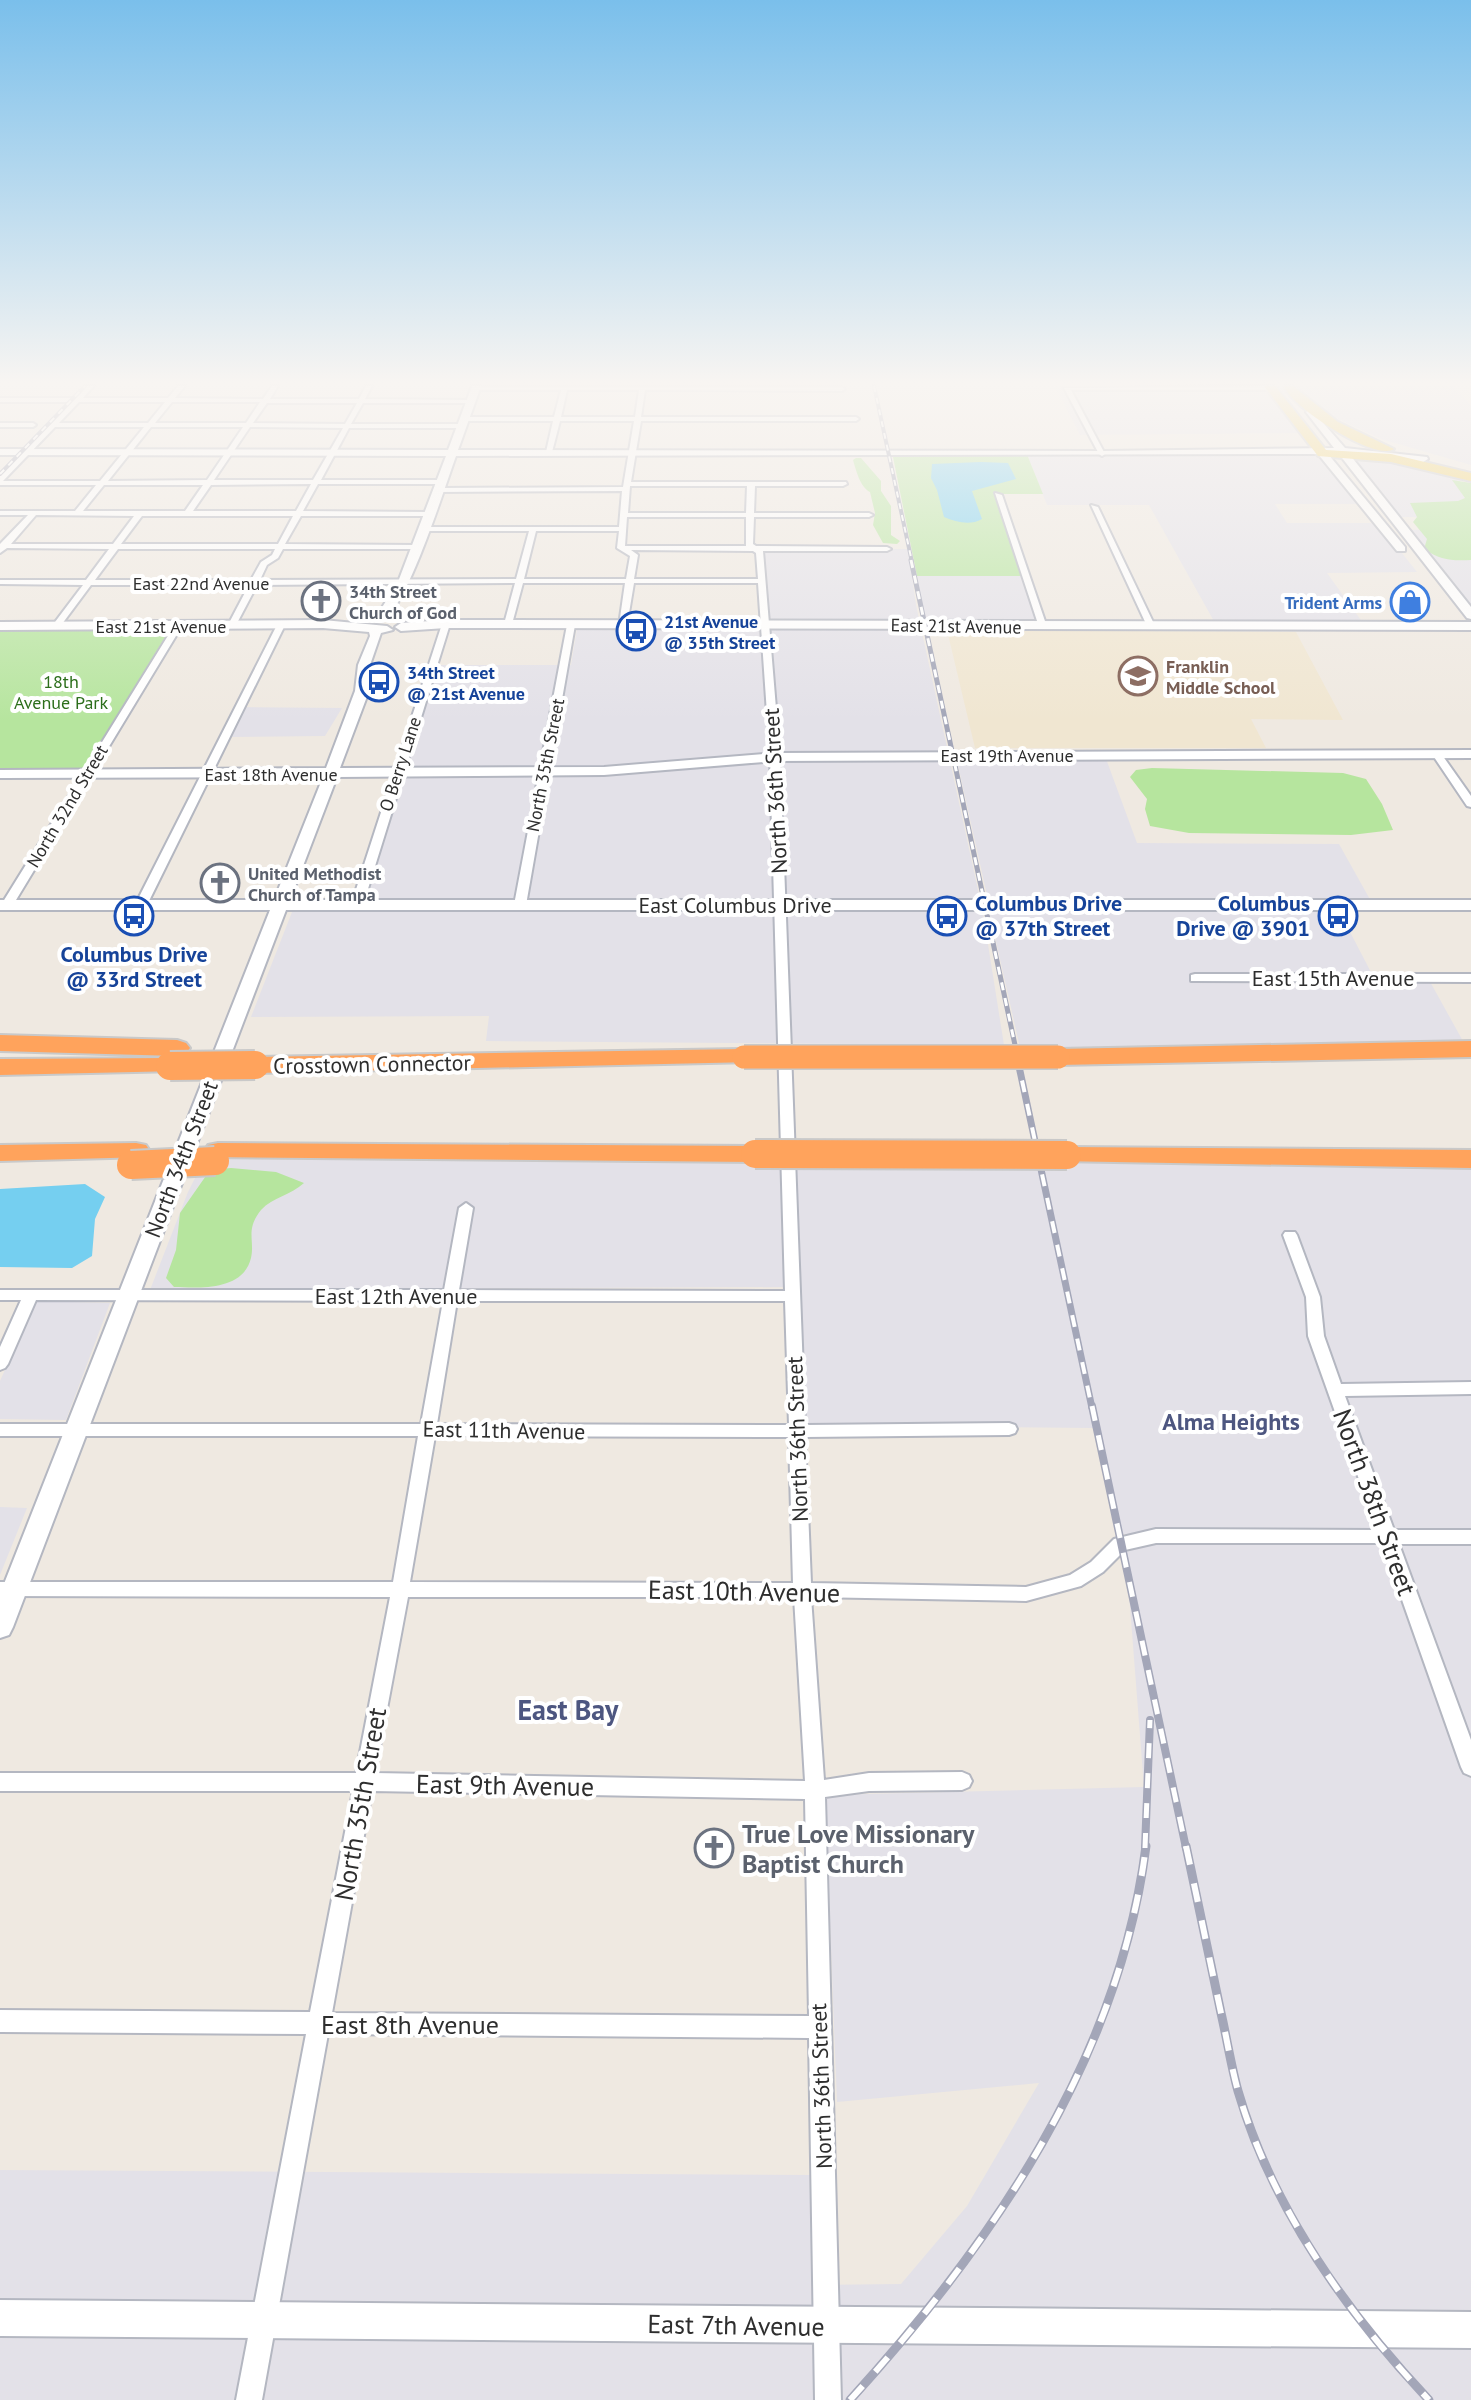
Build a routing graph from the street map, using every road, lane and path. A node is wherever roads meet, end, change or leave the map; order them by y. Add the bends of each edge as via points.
1 (90, 498) edge
2 (198, 498) edge
3 (306, 498) edge
4 (436, 498) edge
5 (626, 498) edge
6 (751, 498) edge
7 (999, 498) edge
8 (1360, 498) edge
9 (1380, 498) edge
10 (1094, 507) dead end
11 (1370, 510) junction
12 (1389, 510) junction
13 (0, 513) edge
14 (77, 513) junction
15 (140, 513) junction
16 (33, 514) junction
17 (187, 514) junction
18 (297, 514) junction
19 (429, 514) junction
20 (625, 515) junction
21 (750, 515) junction
22 (869, 515) dead end
23 (423, 529) junction
24 (533, 529) junction
25 (624, 529) junction
26 (116, 546) junction
27 (280, 546) junction
28 (417, 547) junction
29 (1, 548) edge
30 (621, 548) junction
31 (755, 549) junction
32 (887, 549) dead end
33 (1407, 557) dead end
34 (1420, 575) dead end
35 (1438, 575) junction
36 (519, 581) junction
37 (631, 581) junction
38 (762, 581) junction
39 (0, 582) edge
40 (89, 582) junction
41 (403, 582) junction
42 (255, 583) junction
43 (1471, 615) edge
44 (375, 623) junction
45 (1462, 623) edge
46 (400, 624) junction
47 (443, 624) junction
48 (508, 624) junction
49 (232, 625) junction
50 (281, 625) junction
51 (571, 625) junction
52 (623, 625) junction
53 (767, 625) junction
54 (0, 626) edge
55 (56, 626) junction
56 (178, 626) junction
57 (1151, 626) junction
58 (1043, 627) junction
59 (1471, 638) edge
60 (362, 691) junction
61 (1437, 754) junction
62 (1471, 754) edge
63 (775, 757) junction
64 (543, 772) junction
65 (397, 773) junction
66 (0, 774) edge
67 (86, 774) junction
68 (331, 774) junction
69 (207, 775) junction
70 (1471, 804) edge
71 (2, 905) edge
72 (141, 905) junction
73 (279, 905) junction
74 (357, 905) junction
75 (520, 905) junction
76 (1471, 905) edge
77 (780, 906) junction
78 (1195, 978) dead end
79 (1471, 978) edge
80 (0, 1043) edge
81 (1471, 1049) edge
82 (174, 1057) junction
83 (0, 1067) edge
84 (0, 1153) edge
85 (133, 1158) junction
86 (1471, 1159) edge
87 (0, 1171) edge
88 (466, 1208) dead end
89 (1290, 1235) dead end
90 (0, 1295) edge
91 (31, 1295) junction
92 (129, 1295) junction
93 (452, 1296) junction
94 (793, 1296) junction
95 (0, 1364) edge
96 (1471, 1388) edge
97 (1335, 1390) junction
98 (77, 1429) junction
99 (426, 1429) junction
100 (1009, 1429) dead end
101 (0, 1430) edge
102 (797, 1433) junction
103 (1388, 1537) junction
104 (1471, 1537) edge
105 (7, 1589) edge
106 (400, 1590) junction
107 (802, 1590) junction
108 (0, 1627) edge
109 (1471, 1767) edge
110 (962, 1781) dead end
111 (0, 1782) edge
112 (364, 1782) junction
113 (815, 1790) junction
114 (0, 2021) edge
115 (319, 2024) junction
116 (820, 2027) junction
117 (0, 2318) edge
118 (264, 2320) junction
119 (827, 2327) junction
120 (1471, 2330) edge
121 (249, 2400) edge
122 (828, 2400) edge

1 - 14 street
2 - 17 street
3 - 18 street
4 - 19 street, North 34th Street
5 - 20 street
6 - 21 street, North 36th Street
7 - 58 street
8 - 11 street
9 - 12 street
10 - 57 street
11 - 12 street
11 - 33 street
12 - 35 street
13 - 16 street
14 - 15 street
14 - 16 street
15 - 17 street
15 - 26 street
16 - 29 street
17 - 18 street
18 - 19 street
18 - 27 street
19 - 23 street, North 34th Street
20 - 21 street
20 - 25 street
21 - 22 street
21 - 31 street, North 36th Street via 749,545
23 - 24 street
23 - 28 street, North 34th Street
24 - 25 street
24 - 36 street
25 - 30 street
26 - 27 street
26 - 29 street
26 - 40 street
27 - 28 street
27 - 42 street
28 - 41 street, North 34th Street
30 - 31 street
30 - 37 street via 634,555
31 - 32 street
31 - 38 street, North 36th Street via 760,552
34 - 35 street
35 - 43 street
36 - 37 street, East 22nd Avenue
36 - 41 street, East 22nd Avenue
36 - 48 street
37 - 38 street, East 22nd Avenue
37 - 52 street
38 - 53 street, North 36th Street
39 - 40 street, East 22nd Avenue
40 - 42 street, East 22nd Avenue
40 - 55 street
41 - 42 street, East 22nd Avenue
41 - 44 street, North 34th Street via 389,611
41 - 46 street, North 34th Street
42 - 49 street
44 - 46 street, East 21st Avenue
44 - 50 street, East 21st Avenue
44 - 60 street, North 34th Street
45 - 57 street, East 21st Avenue
45 - 59 street
46 - 47 street, East 21st Avenue
46 - 60 street, North 34th Street via 388,636
47 - 48 street, East 21st Avenue
47 - 65 street, O Berry Lane
48 - 51 street, East 21st Avenue
49 - 50 street, East 21st Avenue
49 - 56 street, East 21st Avenue
50 - 69 street
51 - 52 street, East 21st Avenue
51 - 64 street, North 35th Street
52 - 53 street, East 21st Avenue
53 - 58 street, East 21st Avenue
53 - 63 street, North 36th Street
54 - 55 street, East 21st Avenue
55 - 56 street, East 21st Avenue
56 - 67 street, North 32nd Street
57 - 58 street, East 21st Avenue
60 - 68 street, North 34th Street
61 - 62 street, East 19th Avenue
61 - 63 street, East 19th Avenue
61 - 70 street
63 - 64 street, East 19th Avenue
63 - 77 street, North 36th Street
64 - 65 street, East 18th Avenue
64 - 75 street, North 35th Street
65 - 68 street, East 18th Avenue
65 - 74 street, O Berry Lane
66 - 67 street, East 18th Avenue
67 - 69 street, East 18th Avenue
67 - 71 street, North 32nd Street
68 - 69 street, East 18th Avenue
68 - 73 street, North 34th Street
69 - 72 street
71 - 72 street, East Columbus Drive
72 - 73 street, East Columbus Drive
73 - 74 street, East Columbus Drive
73 - 92 street, North 34th Street
74 - 75 street, East Columbus Drive
75 - 77 street, East Columbus Drive
76 - 77 street, East Columbus Drive
77 - 94 street, North 36th Street
78 - 79 street, East 15th Avenue
80 - 82 highway
81 - 82 highway, Crosstown Connector, bridge via 1058,1057
82 - 83 highway, Crosstown Connector
84 - 85 highway
85 - 86 highway, bridge via 508,1153
85 - 87 highway
88 - 93 street, North 35th Street
89 - 97 street, North 38th Street via 1313,1297 1314,1330
90 - 91 street, East 12th Avenue
91 - 92 street, East 12th Avenue
91 - 95 street
92 - 93 street, East 12th Avenue
92 - 98 street, North 34th Street
93 - 94 street, East 12th Avenue
93 - 99 street, North 35th Street
94 - 102 street, North 36th Street
96 - 97 street
97 - 103 street, North 38th Street
98 - 99 street, East 11th Avenue
98 - 101 street, East 11th Avenue
98 - 105 street, North 34th Street
99 - 102 street, East 11th Avenue
99 - 106 street, North 35th Street
100 - 102 street, East 11th Avenue
102 - 107 street, North 36th Street
103 - 104 street, East 10th Avenue
103 - 107 street, East 10th Avenue via 1156,1536 1120,1544 1075,1581 1026,1594
103 - 109 street, North 38th Street
105 - 106 street, East 10th Avenue
105 - 108 street, North 34th Street
106 - 107 street, East 10th Avenue
106 - 112 street, North 35th Street
107 - 113 street, North 36th Street
110 - 113 street, East 9th Avenue via 869,1782
111 - 112 street, East 9th Avenue
112 - 113 street, East 9th Avenue
112 - 115 street, North 35th Street
113 - 116 street, North 36th Street
114 - 115 street, East 8th Avenue
115 - 116 street, East 8th Avenue
115 - 118 street, North 35th Street
116 - 119 street, North 36th Street
117 - 118 street, East 7th Avenue
118 - 119 street, East 7th Avenue
118 - 121 street, North 35th Street
119 - 120 street, East 7th Avenue
119 - 122 street, North 36th Street

